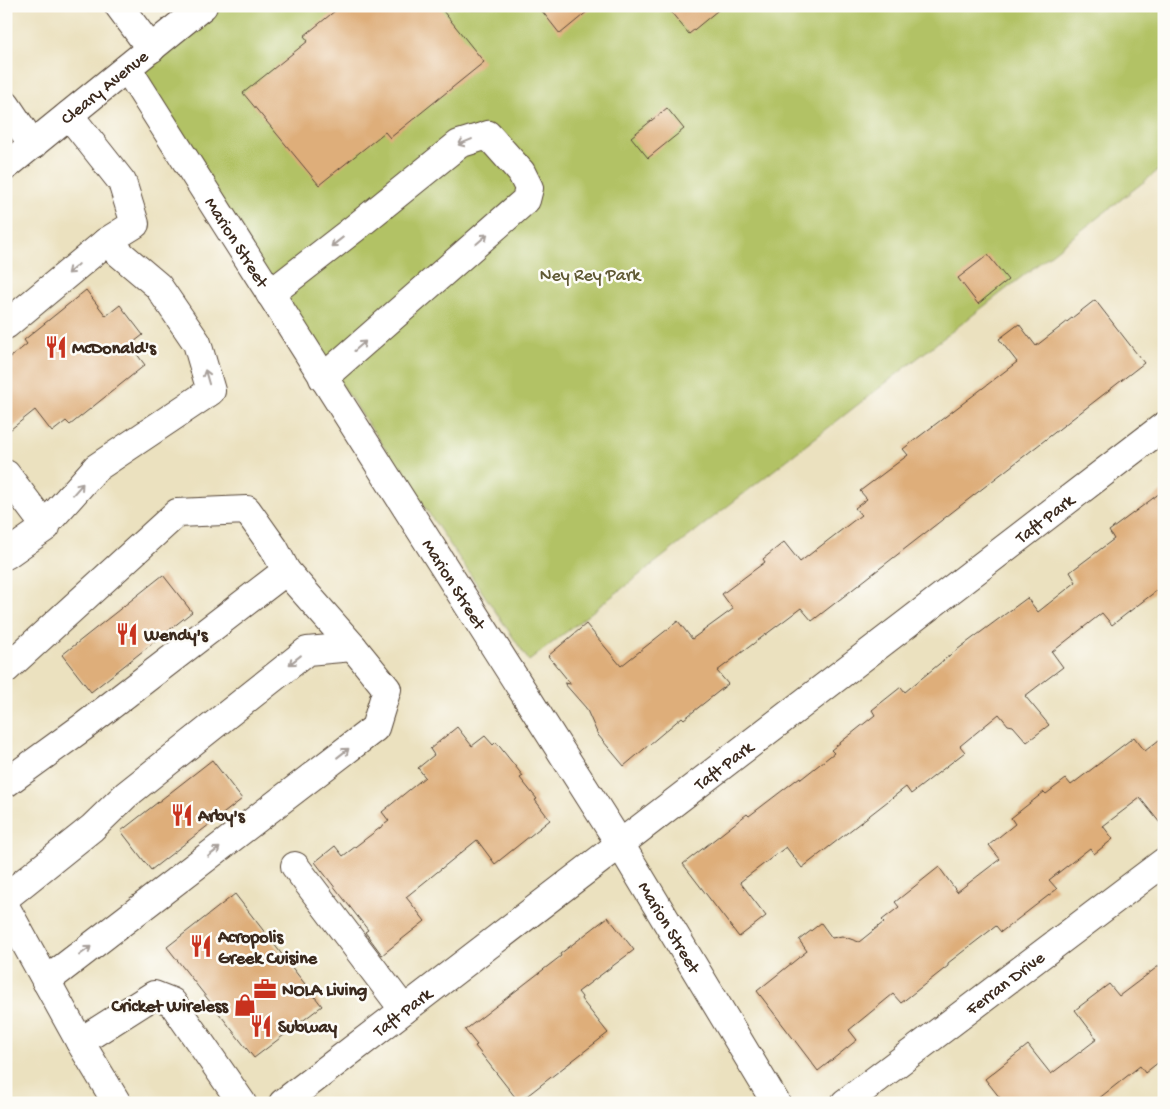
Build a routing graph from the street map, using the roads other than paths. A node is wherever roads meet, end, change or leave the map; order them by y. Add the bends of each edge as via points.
1 (119, 6) edge
2 (203, 6) edge
3 (151, 49) junction
4 (127, 68) junction
5 (6, 105) edge
6 (69, 115) junction
7 (33, 145) junction
8 (6, 166) edge
9 (106, 242) junction
10 (270, 294) junction
11 (6, 325) edge
12 (324, 378) junction
13 (1164, 426) edge
14 (6, 474) edge
15 (45, 526) junction
16 (6, 556) edge
17 (286, 571) junction
18 (353, 646) junction
19 (6, 669) edge
20 (6, 783) edge
21 (620, 844) junction
22 (1164, 862) edge
23 (295, 866) dead end
24 (6, 897) edge
25 (6, 908) edge
26 (46, 981) junction
27 (404, 1010) junction
28 (80, 1042) junction
29 (97, 1103) edge
30 (117, 1103) edge
31 (242, 1103) edge
32 (283, 1103) edge
33 (776, 1103) edge
34 (845, 1103) edge

1 - 3 street
2 - 3 street, Cleary Avenue
3 - 4 street, Cleary Avenue
4 - 6 street, Cleary Avenue
4 - 10 street, Marion Street
5 - 7 street
6 - 7 street, Cleary Avenue
6 - 9 street via 122,182 135,224
7 - 8 street, Cleary Avenue
9 -> 11 street
15 -> 9 street via 96,468 211,391 197,343 158,286
10 - 12 street, Marion Street
12 -> 10 street via 526,200 529,188 521,172 488,135 459,144
12 - 21 street, Marion Street
13 - 21 street, Taft Park
14 - 15 street
15 - 16 street
17 - 18 street
17 - 19 street via 247,510 177,513
17 - 20 street
18 -> 24 street via 307,651 126,795 92,828
26 -> 18 street via 375,728 387,689
21 - 27 street, Taft Park
21 - 33 street, Marion Street
22 - 34 street, Ferran Drive
23 - 27 street
25 - 26 street
26 - 28 street
27 - 32 street, Taft Park
28 - 29 street
28 - 30 street
28 - 31 street via 154,994 172,1002

